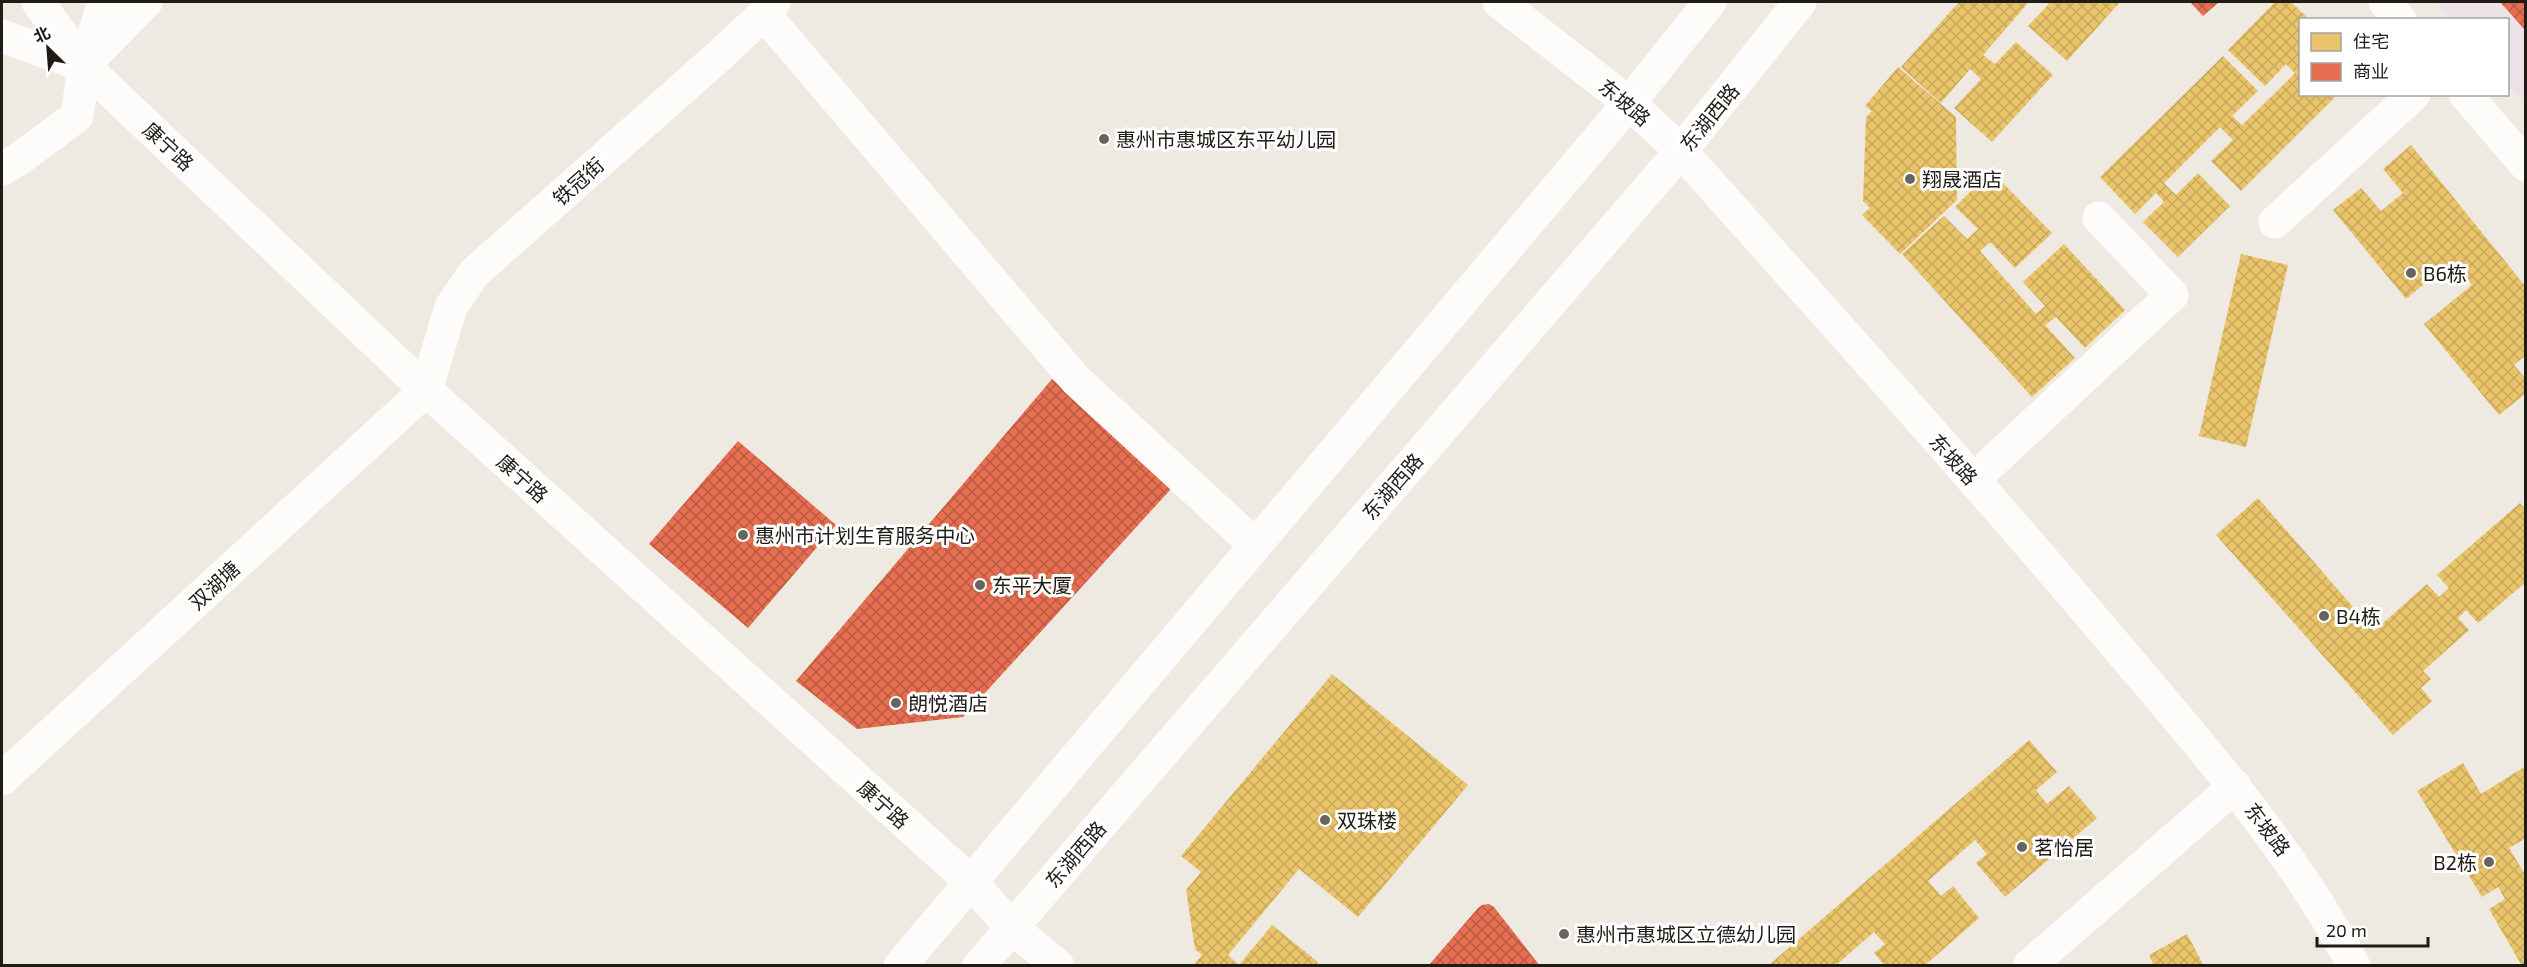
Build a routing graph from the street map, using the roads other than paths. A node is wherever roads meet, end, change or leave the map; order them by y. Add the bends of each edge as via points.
1 (38, 2) edge
2 (104, 2) edge
3 (146, 2) edge
4 (1499, 2) edge
5 (1710, 2) edge
6 (1800, 2) edge
7 (2385, 2) edge
8 (769, 8) edge
9 (2398, 18) edge
10 (2, 36) edge
11 (84, 66) junction
12 (2412, 96) edge
13 (2467, 96) edge
14 (1629, 103) junction
15 (1681, 152) junction
16 (2526, 165) edge
17 (2, 169) edge
18 (2099, 218) dead end
19 (2275, 222) dead end
20 (426, 390) junction
21 (1973, 480) junction
22 (1255, 545) junction
23 (2, 779) edge
24 (2235, 786) junction
25 (971, 882) junction
26 (1011, 927) junction
27 (900, 966) edge
28 (979, 966) edge
29 (1059, 966) edge
30 (2029, 966) edge
31 (2354, 966) edge

1 - 11 street, 康宁路
2 - 11 street
3 - 11 street
4 - 14 street, 东坡路
5 - 14 street
6 - 15 street, 东湖西路
7 - 9 street
8 - 20 street, 铁冠街 via 474,273 451,308
8 - 22 street via 1076,380
10 - 11 street, 康宁路
11 - 17 street via 76,116
11 - 20 street, 康宁路
12 - 19 street
13 - 16 street
14 - 15 street, 东坡路
14 - 22 street
15 - 21 street, 东坡路
15 - 26 street, 东湖西路
18 - 21 street via 2172,295
20 - 23 street, 双湖塘
20 - 25 street, 康宁路
21 - 24 street, 东坡路
22 - 25 street
24 - 30 street
24 - 31 street, 东坡路 via 2309,887
25 - 26 street, 康宁路
25 - 27 street
26 - 28 street, 东湖西路
26 - 29 street, 康宁路

